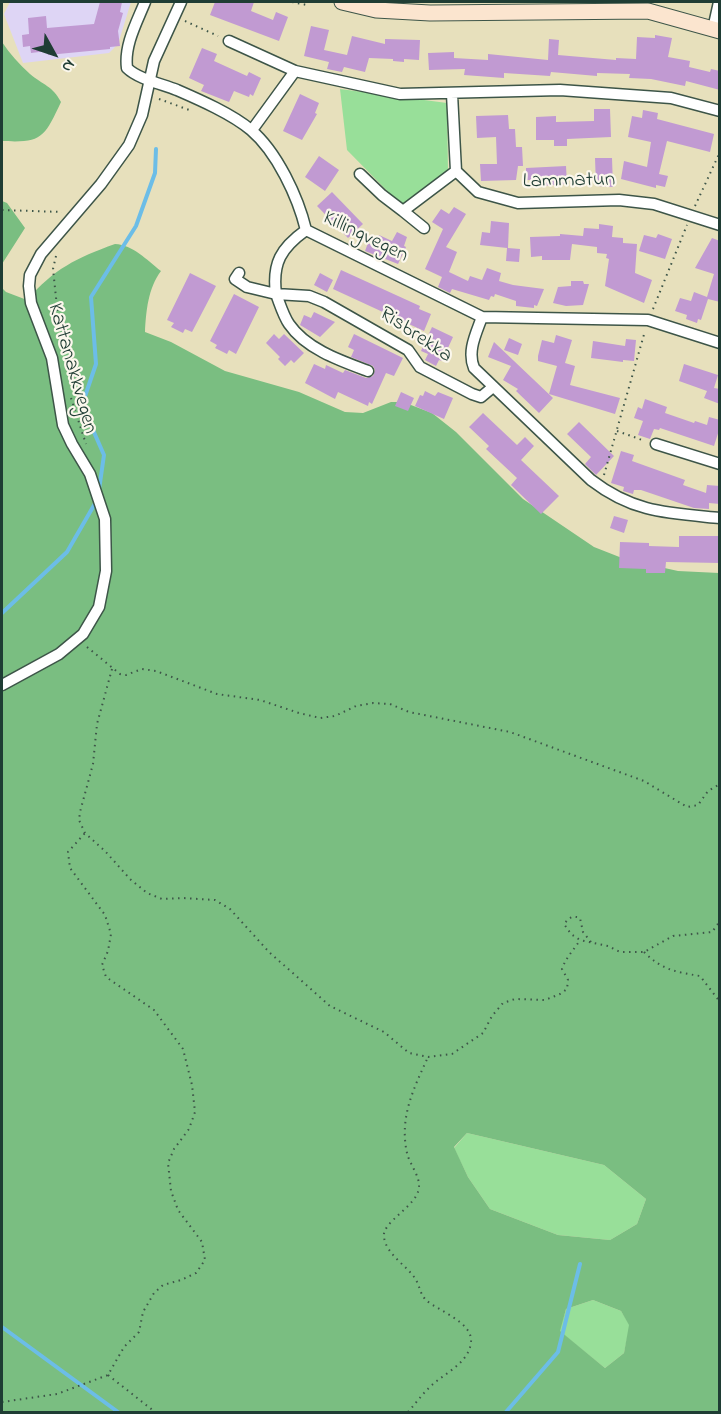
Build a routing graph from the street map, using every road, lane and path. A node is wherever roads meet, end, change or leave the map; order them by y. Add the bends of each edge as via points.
1 (145, 2) edge
2 (181, 2) edge
3 (292, 2) edge
4 (342, 2) edge
5 (719, 2) edge
6 (307, 5) dead end
7 (174, 16) junction
8 (716, 30) edge
9 (229, 41) joint
10 (295, 71) junction
11 (152, 80) junction
12 (452, 94) junction
13 (147, 99) junction
14 (720, 111) edge
15 (198, 113) dead end
16 (252, 130) junction
17 (456, 171) junction
18 (360, 174) dead end
19 (2, 210) edge
20 (403, 211) junction
21 (77, 213) junction
22 (720, 225) edge
23 (424, 228) dead end
24 (306, 230) junction
25 (57, 254) dead end
26 (239, 273) dead end
27 (276, 294) junction
28 (482, 317) junction
29 (720, 343) edge
30 (62, 355) dead end
31 (368, 371) dead end
32 (493, 387) junction
33 (70, 395) dead end
34 (617, 431) dead end
35 (656, 444) joint
36 (89, 452) dead end
37 (720, 464) edge
38 (720, 518) edge
39 (91, 640) dead end
40 (112, 669) junction
41 (2, 685) edge
42 (720, 784) edge
43 (85, 833) junction
44 (720, 921) edge
45 (580, 940) junction
46 (591, 942) junction
47 (645, 952) junction
48 (720, 1002) edge
49 (428, 1057) junction
50 (108, 1375) junction
51 (2, 1402) edge
52 (155, 1413) edge
53 (408, 1413) edge

1 - 11 street via 126,57 131,72
2 - 7 street, Kattanakkvegen
3 - 6 path
4 - 8 main road via 376,10 430,13 648,11
5 - 8 street
7 - 9 path
7 - 11 street, Kattanakkvegen via 154,61
9 - 10 street
10 - 12 street via 400,94
10 - 16 street
11 - 13 street, Kattanakkvegen
11 - 16 street, Killingvegen
12 - 14 street via 560,90 671,98
12 - 17 street
13 - 15 path via 162,99
13 - 21 street, Kattanakkvegen via 129,145
16 - 24 street, Killingvegen via 287,177
17 - 20 street
17 - 22 street, Lammatun via 478,192 518,203 619,200 654,204
18 - 20 street
19 - 21 path
20 - 23 street
21 - 41 street, Kattanakkvegen via 36,262 29,293 52,358 63,425 90,474 103,513 104,587 96,614 79,638 59,654
24 - 27 street via 292,240 277,262
24 - 28 street, Killingvegen
25 - 30 path via 53,269
26 - 27 street, Risbrekka via 236,279 248,287
27 - 31 street via 291,327 310,345
27 - 32 street, Risbrekka via 309,296 324,302 408,350 420,367 481,398
28 - 29 street, Killingvegen via 648,320
28 - 32 street via 471,359 474,368
32 - 38 street via 612,495 656,512
33 - 36 path
34 - 35 path
35 - 37 street
39 - 40 path via 86,646
40 - 42 path via 126,675 142,669 156,671 217,694 260,700 320,718 356,706 390,704 409,712 510,732 644,781 687,807 698,805 708,791
40 - 43 path via 80,812
43 - 49 path via 147,893 162,899 215,900 230,909 269,952 330,1006 384,1032 409,1053
43 - 50 path via 68,852 70,868 105,915 111,934 102,965 106,977 154,1010 183,1049 195,1112 168,1163 178,1210 202,1242 205,1260 196,1273 163,1285 154,1293 143,1312 139,1332 124,1347
44 - 47 path via 712,932 673,936
45 - 46 path
45 - 46 path via 565,927 569,918 580,918 583,932
45 - 49 path via 562,969 568,980 567,988 560,994 545,1000 515,999 502,1003 483,1033 468,1044 452,1054
46 - 47 path via 620,952
47 - 48 path via 657,965 700,976
49 - 53 path via 404,1117 407,1153 420,1185 416,1198 383,1237 396,1260 416,1279 422,1295 459,1322 471,1341 467,1353 452,1371 433,1384
50 - 51 path via 57,1394
50 - 52 path

